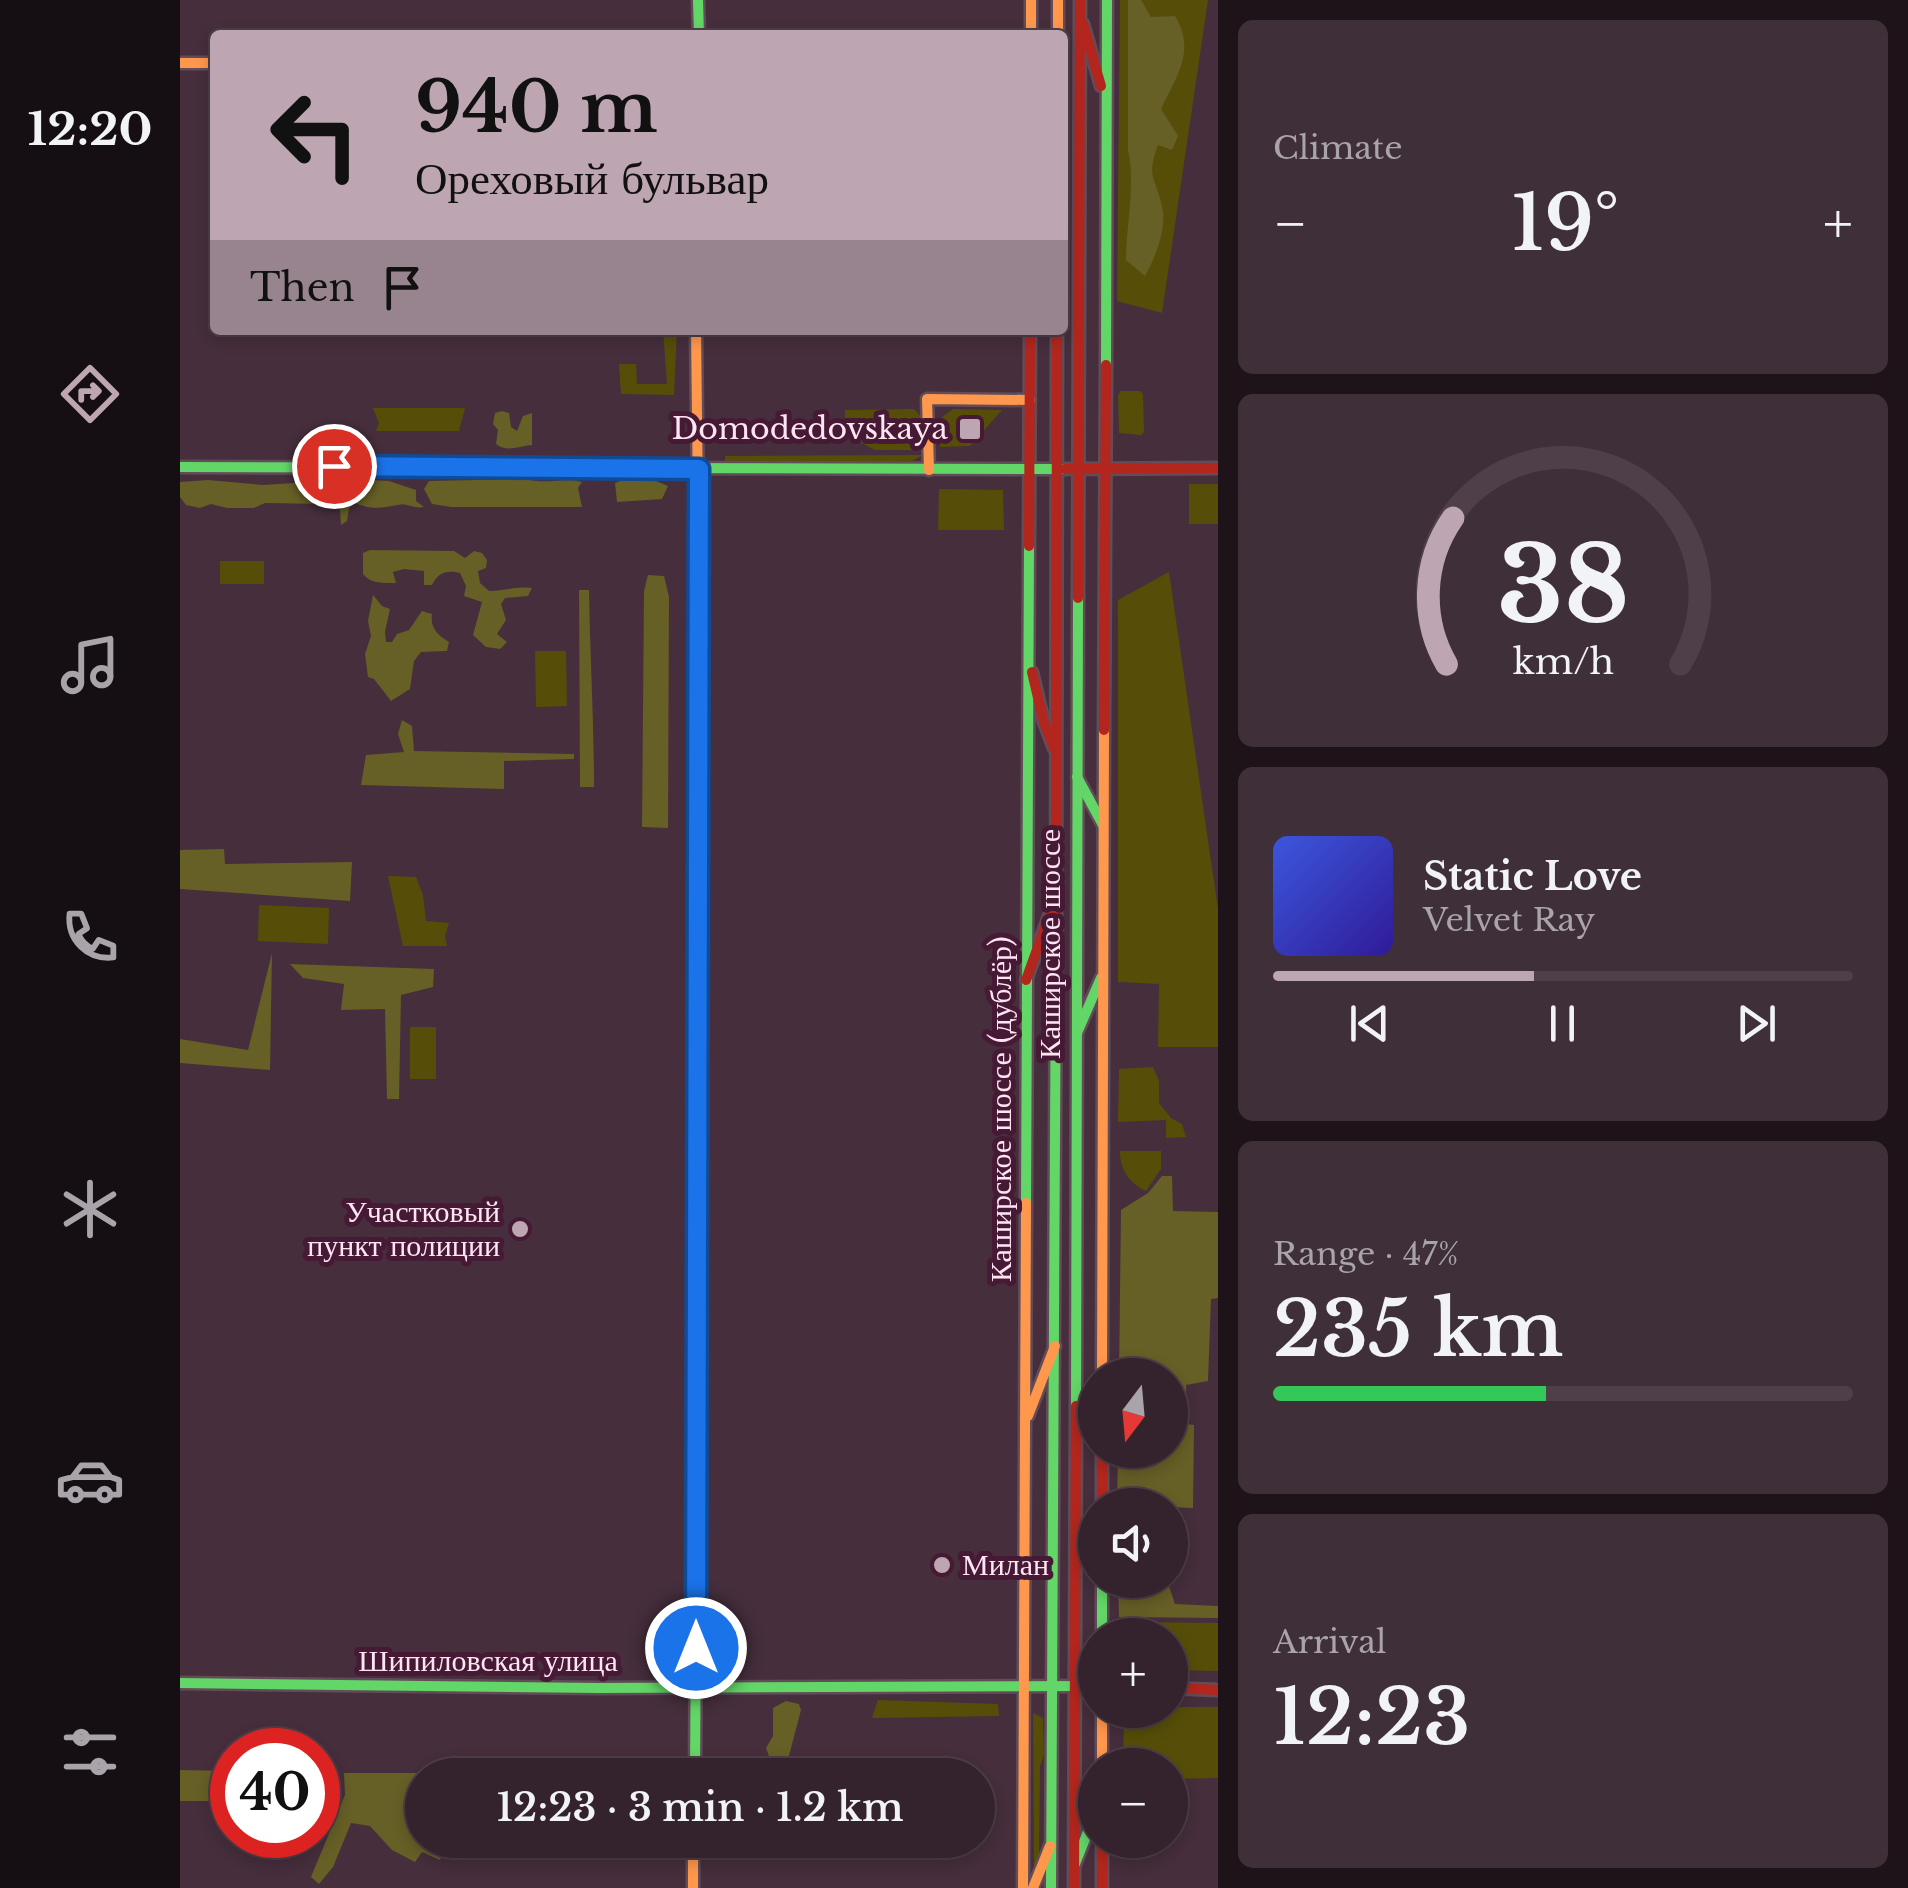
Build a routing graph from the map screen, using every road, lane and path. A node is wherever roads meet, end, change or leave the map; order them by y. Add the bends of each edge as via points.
1 (698, 0) edge
2 (1032, 0) edge
3 (1058, 0) edge
4 (1080, 0) edge
5 (1106, 0) edge
6 (1080, 13) junction
7 (698, 30) edge
8 (1031, 30) edge
9 (1058, 30) edge
10 (180, 63) edge
11 (210, 63) edge
12 (1106, 108) junction
13 (696, 335) edge
14 (1030, 335) edge
15 (1057, 335) edge
16 (1030, 400) junction
17 (180, 466) edge
18 (1218, 468) edge
19 (699, 469) junction
20 (1030, 469) junction
21 (1078, 469) junction
22 (1107, 469) junction
23 (928, 470) junction
24 (1057, 470) junction
25 (1028, 655) junction
26 (1058, 758) junction
27 (1076, 775) junction
28 (1104, 828) junction
29 (1057, 892) junction
30 (1104, 971) junction
31 (1025, 982) junction
32 (1074, 1039) junction
33 (1056, 1344) junction
34 (1102, 1358) edge
35 (1026, 1422) junction
36 (180, 1682) edge
37 (1052, 1686) junction
38 (1075, 1686) junction
39 (696, 1687) junction
40 (1023, 1687) junction
41 (1188, 1689) edge
42 (1218, 1690) edge
43 (696, 1758) edge
44 (1051, 1843) junction
45 (1078, 1857) edge
46 (693, 1858) edge
47 (1102, 1858) edge
48 (1074, 1867) junction
49 (693, 1888) edge
50 (1023, 1888) edge
51 (1033, 1888) edge
52 (1051, 1888) edge
53 (1074, 1888) edge
54 (1102, 1888) edge

1 - 7 main road
2 - 8 main road
3 - 9 main road
4 - 6 main road, Каширское шоссе
5 - 12 main road
6 - 12 main road
6 - 21 main road, Каширское шоссе
10 - 11 main road
12 - 22 main road
13 - 19 main road
14 - 16 main road, Каширское шоссе (дублёр)
15 - 24 main road, Каширское шоссе
16 - 20 main road, Каширское шоссе (дублёр)
16 - 23 main road via 927,399
17 - 19 main road
18 - 22 main road
19 - 23 main road
19 - 39 main road
20 - 23 main road
20 - 24 main road
20 - 25 main road, Каширское шоссе (дублёр)
21 - 22 main road
21 - 24 main road
21 - 27 main road, Каширское шоссе
22 - 28 main road
24 - 26 main road, Каширское шоссе
25 - 26 main road
25 - 31 main road, Каширское шоссе (дублёр)
26 - 29 main road, Каширское шоссе
27 - 28 main road
27 - 32 main road, Каширское шоссе
28 - 30 main road
29 - 31 main road
29 - 33 main road, Каширское шоссе
30 - 32 main road
30 - 34 main road
31 - 35 main road, Каширское шоссе (дублёр)
32 - 38 main road, Каширское шоссе
33 - 35 main road
33 - 37 main road, Каширское шоссе
35 - 40 main road, Каширское шоссе (дублёр)
36 - 39 main road, Шипиловская улица
37 - 38 main road, Шипиловская улица
37 - 40 main road, Шипиловская улица
37 - 44 main road, Каширское шоссе
38 - 48 main road, Каширское шоссе
39 - 40 main road, Шипиловская улица
39 - 43 main road
40 - 50 main road, Каширское шоссе (дублёр)
41 - 42 main road
44 - 51 main road
44 - 52 main road, Каширское шоссе
45 - 48 main road
46 - 49 main road
47 - 54 main road
48 - 53 main road, Каширское шоссе

